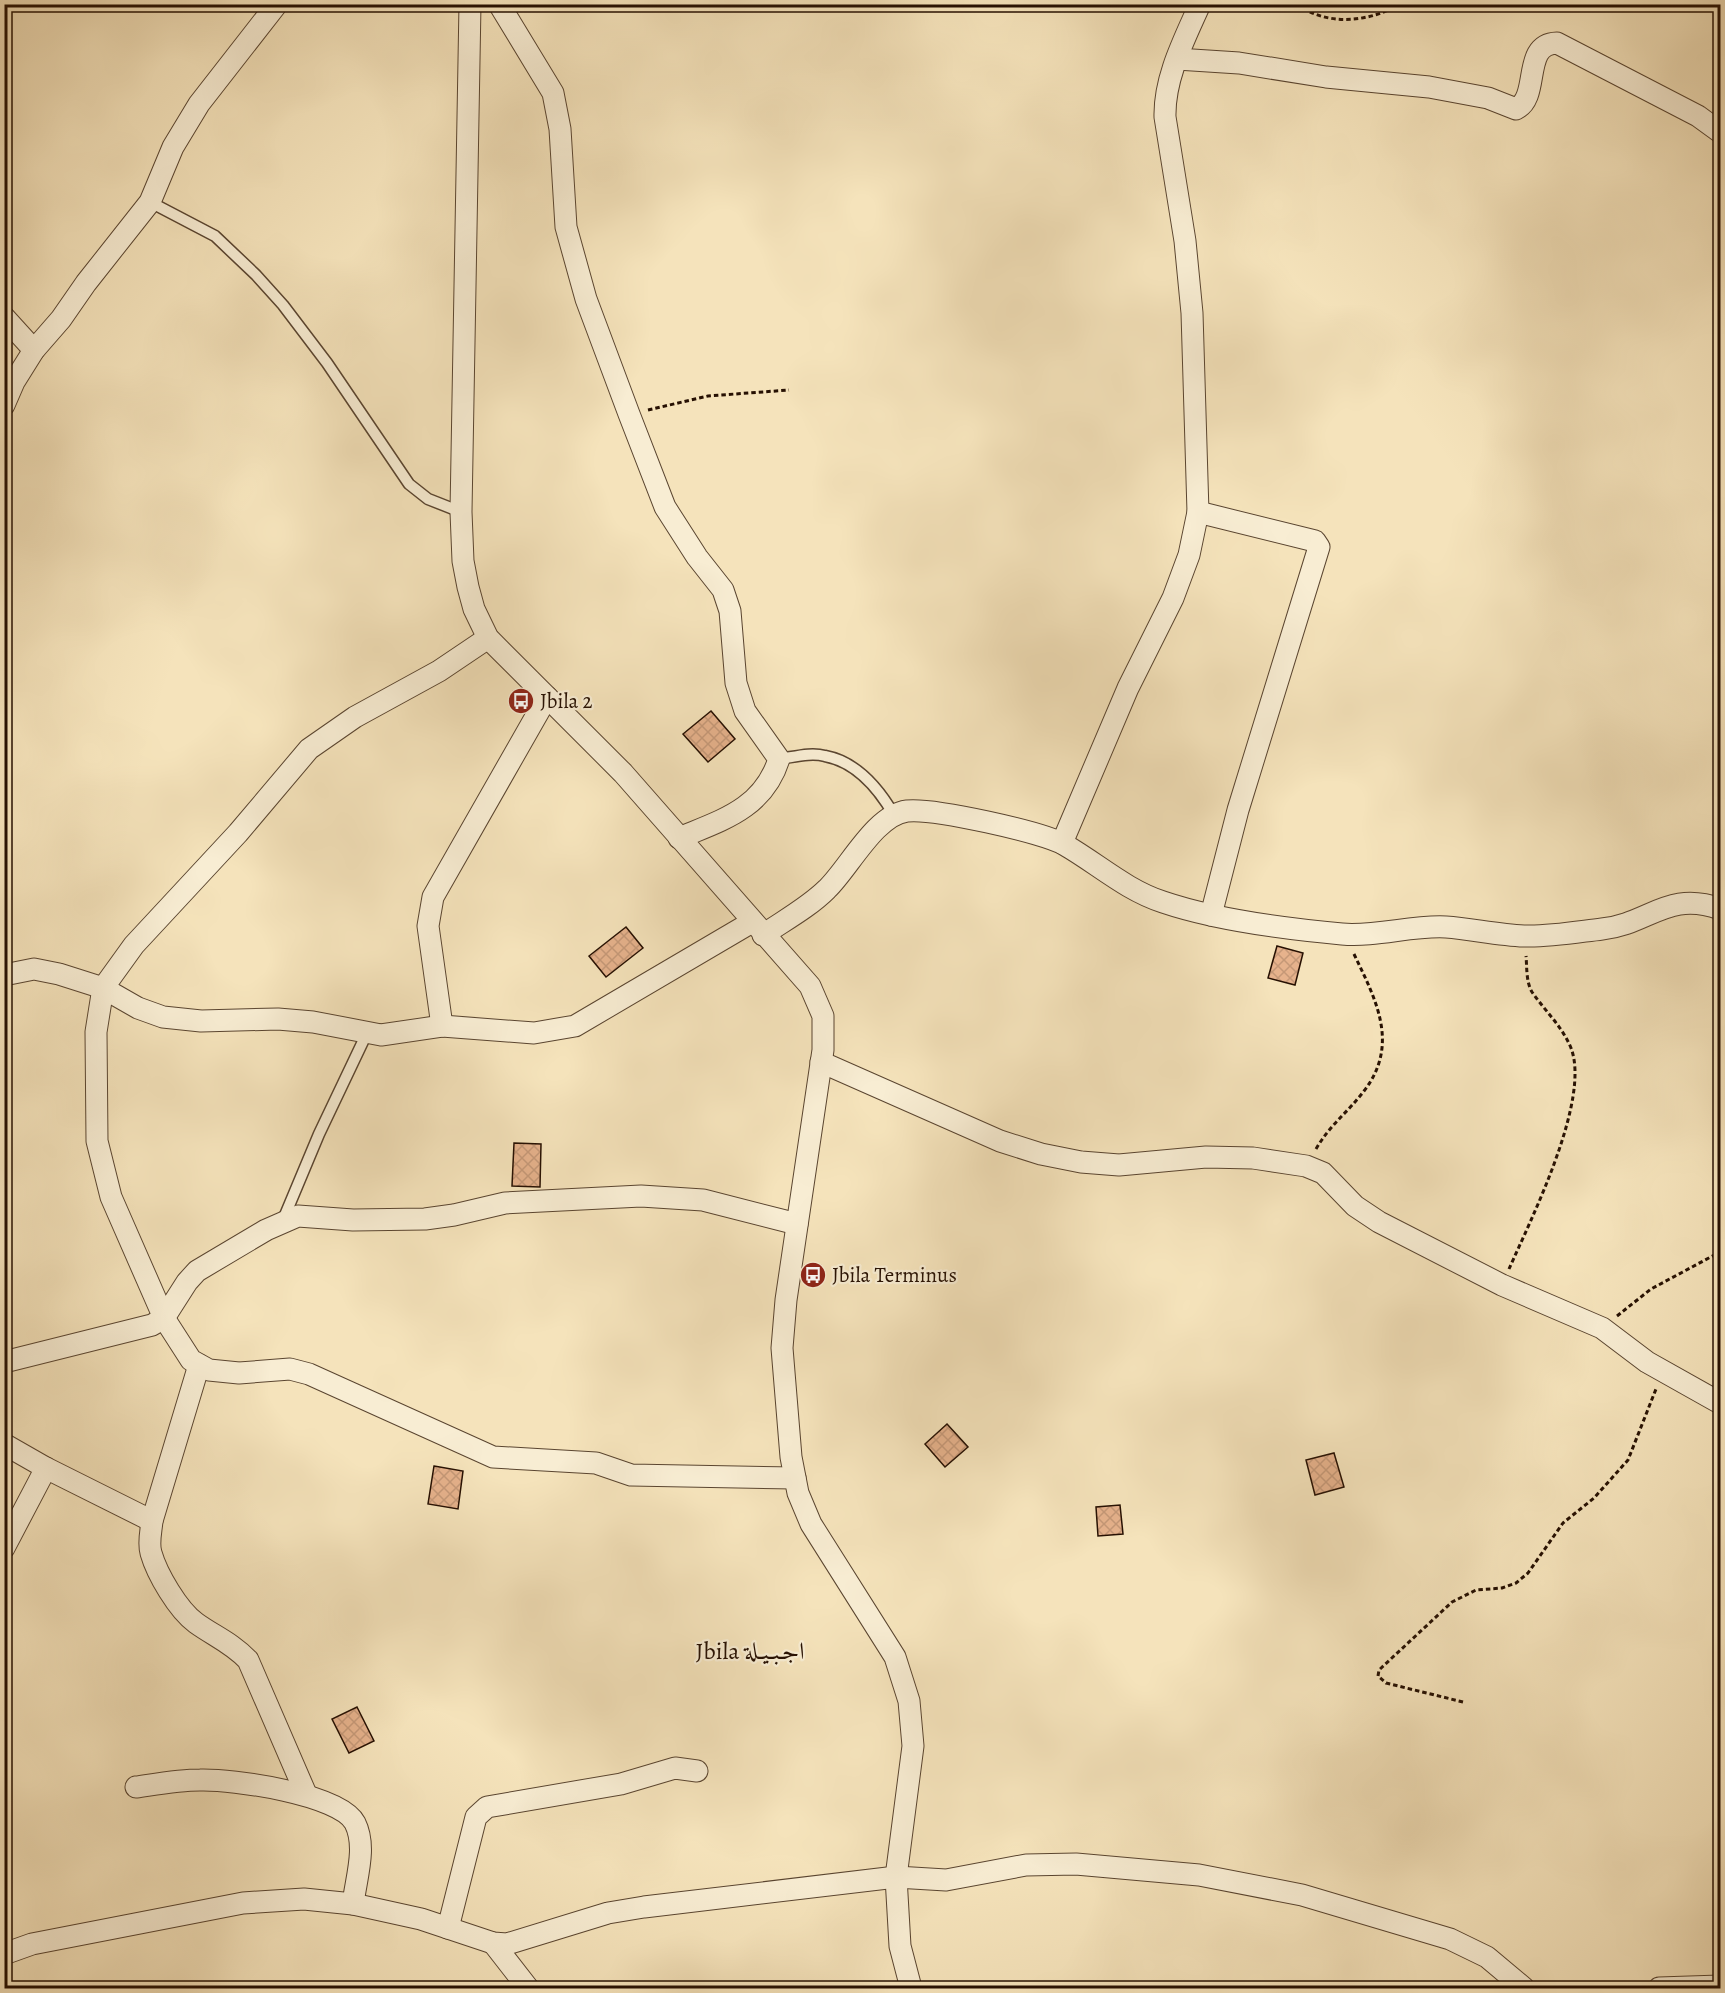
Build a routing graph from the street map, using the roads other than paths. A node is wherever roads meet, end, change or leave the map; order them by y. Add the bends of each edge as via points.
1 (277, 4) edge
2 (470, 4) edge
3 (500, 4) edge
4 (1200, 4) edge
5 (1177, 59) junction
6 (1720, 132) edge
7 (150, 202) junction
8 (4, 317) edge
9 (34, 350) junction
10 (4, 405) edge
11 (461, 512) junction
12 (1198, 512) junction
13 (488, 638) junction
14 (547, 697) junction
15 (779, 759) junction
16 (894, 815) junction
17 (679, 838) junction
18 (1062, 843) junction
19 (1720, 909) edge
20 (1211, 915) junction
21 (757, 928) junction
22 (4, 975) edge
23 (103, 988) junction
24 (442, 1026) junction
25 (367, 1033) junction
26 (821, 1062) junction
27 (283, 1221) junction
28 (797, 1224) junction
29 (164, 1318) junction
30 (4, 1362) edge
31 (199, 1365) junction
32 (1720, 1402) edge
33 (4, 1444) edge
34 (46, 1468) junction
35 (795, 1478) junction
36 (152, 1521) junction
37 (4, 1548) edge
38 (698, 1771) dead end
39 (136, 1786) dead end
40 (306, 1794) junction
41 (896, 1877) junction
42 (352, 1904) junction
43 (448, 1928) junction
44 (493, 1943) junction
45 (4, 1954) edge
46 (1720, 1986) edge
47 (528, 1988) edge
48 (911, 1989) edge
49 (1524, 1989) edge
50 (1659, 1989) edge

1 - 7 street via 199,104 173,147
2 - 11 street
3 - 15 street via 553,93 560,129 566,227 586,299 665,507 723,590 730,611 736,683 745,711
4 - 5 street
5 - 6 street via 1429,87 1488,98 1516,109 1524,102 1536,57 1546,46 1557,43 1641,85
5 - 12 street via 1164,99 1191,301
7 - 9 street
7 - 11 lane via 215,236 256,275 327,363 410,484 428,499
8 - 9 street
9 - 10 street
11 - 13 street via 468,587
12 - 18 street via 1189,555 1173,598 1128,688
12 - 20 street via 1315,540 1319,547 1238,810
13 - 14 street
13 - 23 street via 309,749 134,945
14 - 17 street via 623,773
14 - 24 street via 433,897 428,926
15 - 16 lane via 810,755 842,762 874,784
15 - 17 street via 758,796 742,811
16 - 18 street via 907,811 935,812
16 - 21 street via 880,825 827,889
17 - 21 street
18 - 20 street via 1129,888
19 - 20 street via 1705,903 1678,903 1630,924 1526,937 1444,927 1345,934
21 - 24 street via 575,1026 534,1033
21 - 26 street via 810,986 823,1016
22 - 23 street via 34,969
23 - 25 street via 163,1017 201,1021 290,1020
23 - 29 street via 96,1032 97,1141 111,1197
24 - 25 street via 381,1035
25 - 27 lane
26 - 28 street
26 - 32 street via 1000,1141 1041,1154 1119,1165 1206,1157 1253,1158 1306,1166 1323,1173 1355,1206 1379,1221 1502,1285 1602,1328 1663,1371
27 - 28 street via 298,1216 425,1219 505,1203 641,1196 703,1200
27 - 29 street via 197,1271
28 - 35 street via 782,1348
29 - 30 street via 152,1325
29 - 31 street via 191,1360
31 - 35 street via 239,1374 291,1369 309,1374 493,1457 596,1463 632,1475
31 - 36 street
33 - 34 street
34 - 36 street
34 - 37 street
35 - 41 street via 811,1524 895,1657 909,1701 913,1746
36 - 40 street via 151,1553 174,1599 194,1622 234,1645 248,1660
38 - 43 street via 675,1768 621,1784 487,1807 476,1817
39 - 40 street via 222,1781
40 - 42 street via 339,1806 354,1821 362,1841
41 - 44 street via 644,1907 608,1913 524,1941
41 - 48 street via 900,1947
41 - 49 street via 946,1880 1026,1865 1076,1864 1199,1875 1302,1896 1450,1940 1487,1957
42 - 43 street
42 - 45 street via 304,1899 243,1903 32,1944
43 - 44 street
44 - 47 street
46 - 50 street

